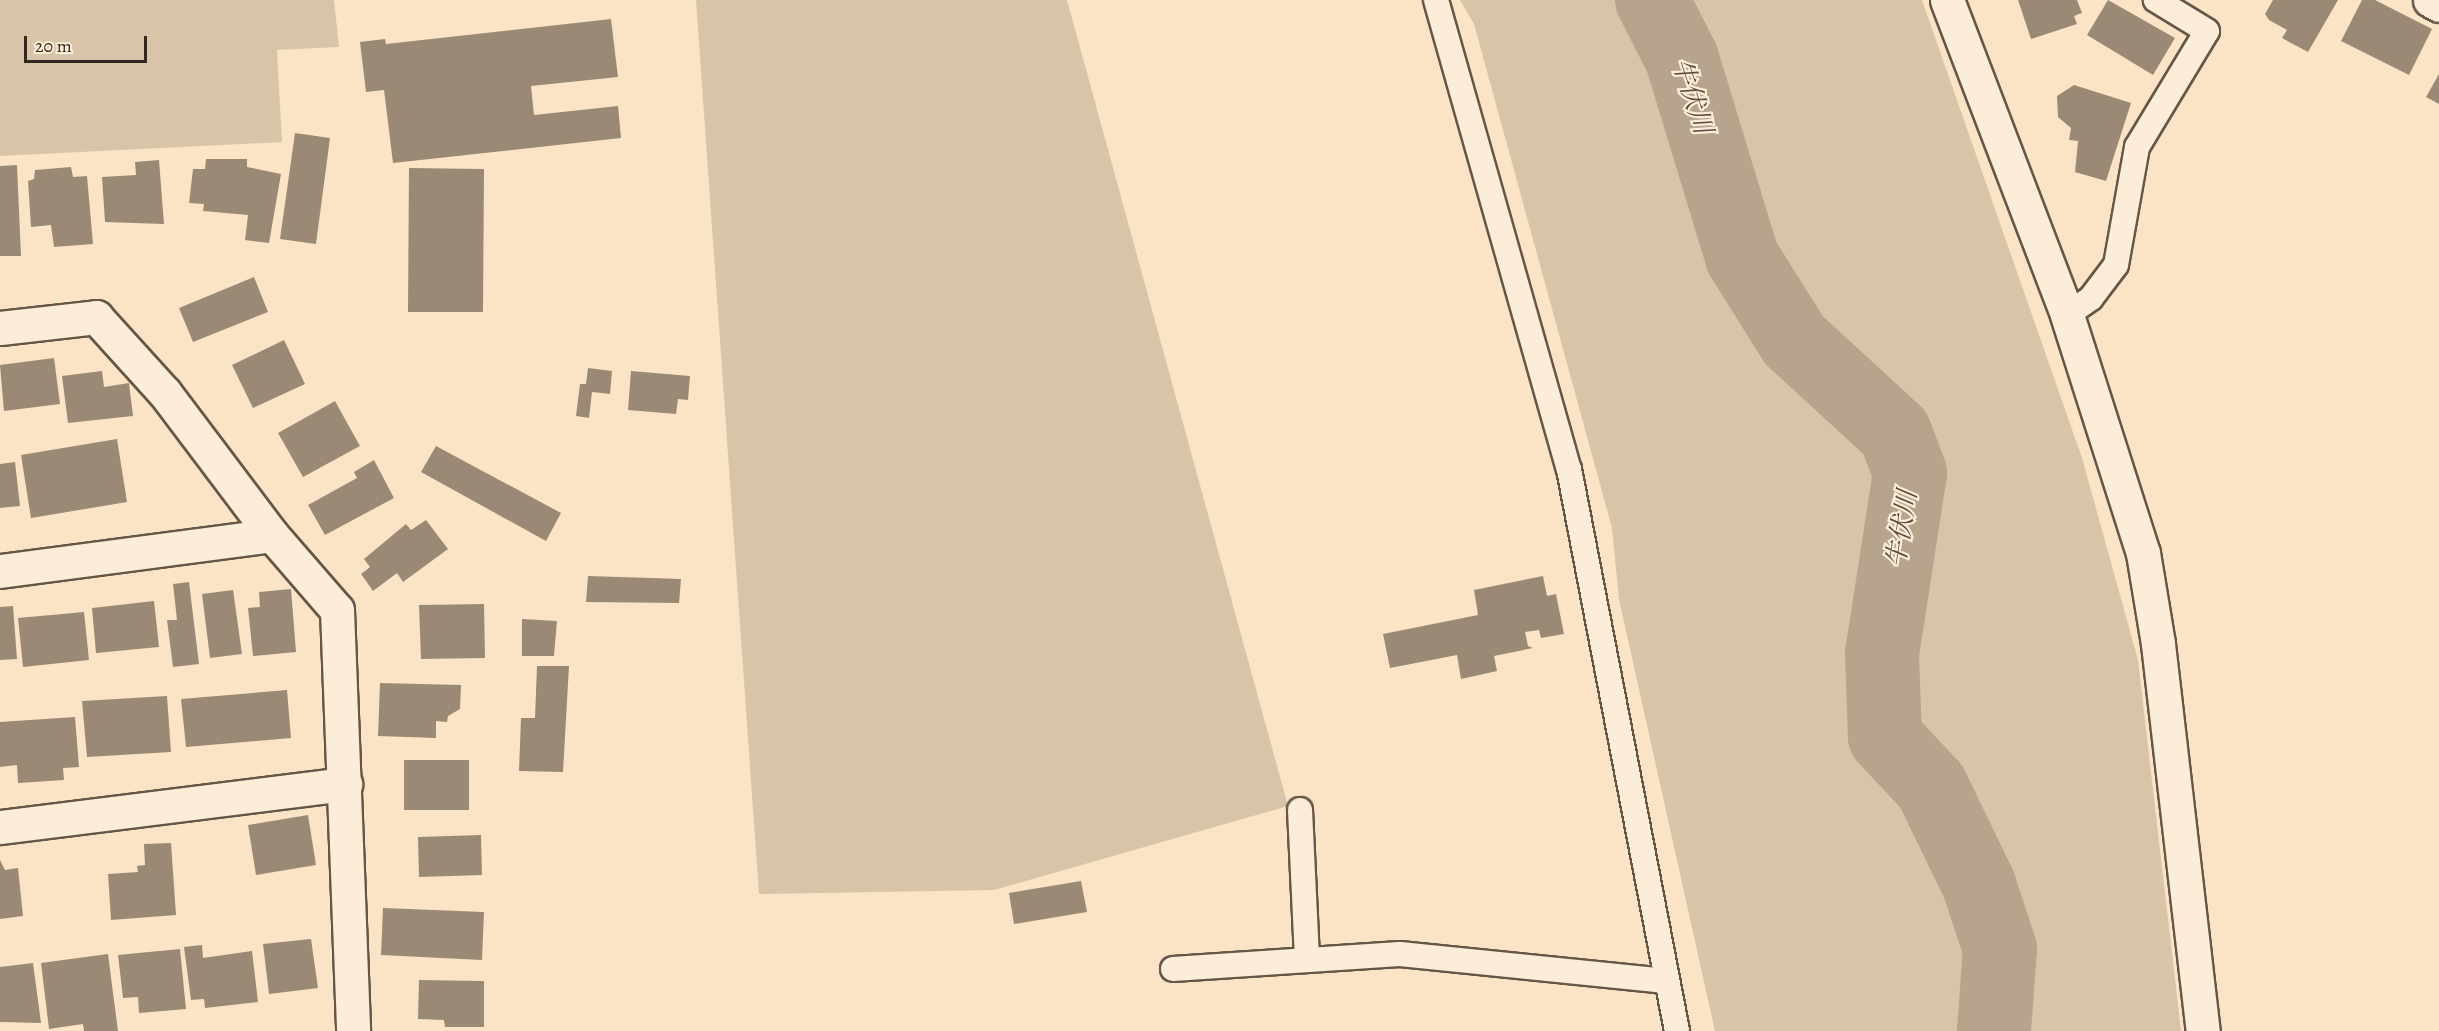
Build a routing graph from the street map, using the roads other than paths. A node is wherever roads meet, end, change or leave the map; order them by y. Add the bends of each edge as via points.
1 (1436, 0) edge
2 (1947, 0) edge
3 (2156, 0) edge
4 (2430, 0) edge
5 (2439, 5) edge
6 (2067, 315) junction
7 (0, 328) edge
8 (272, 535) junction
9 (0, 571) edge
10 (345, 784) junction
11 (1299, 810) dead end
12 (0, 827) edge
13 (1307, 960) junction
14 (1173, 969) dead end
15 (1664, 981) junction
16 (353, 1031) edge
17 (1677, 1031) edge
18 (2203, 1031) edge

1 - 15 lane via 1569,469
2 - 6 street
3 - 6 lane via 2207,31 2137,147 2116,265 2091,298
4 - 5 street
6 - 18 street via 2143,553 2158,644
7 - 8 street via 96,317 165,393
8 - 9 street
8 - 10 street via 337,610
10 - 12 street
10 - 16 street
11 - 13 lane
13 - 14 lane
13 - 15 lane via 1400,954
15 - 17 lane

